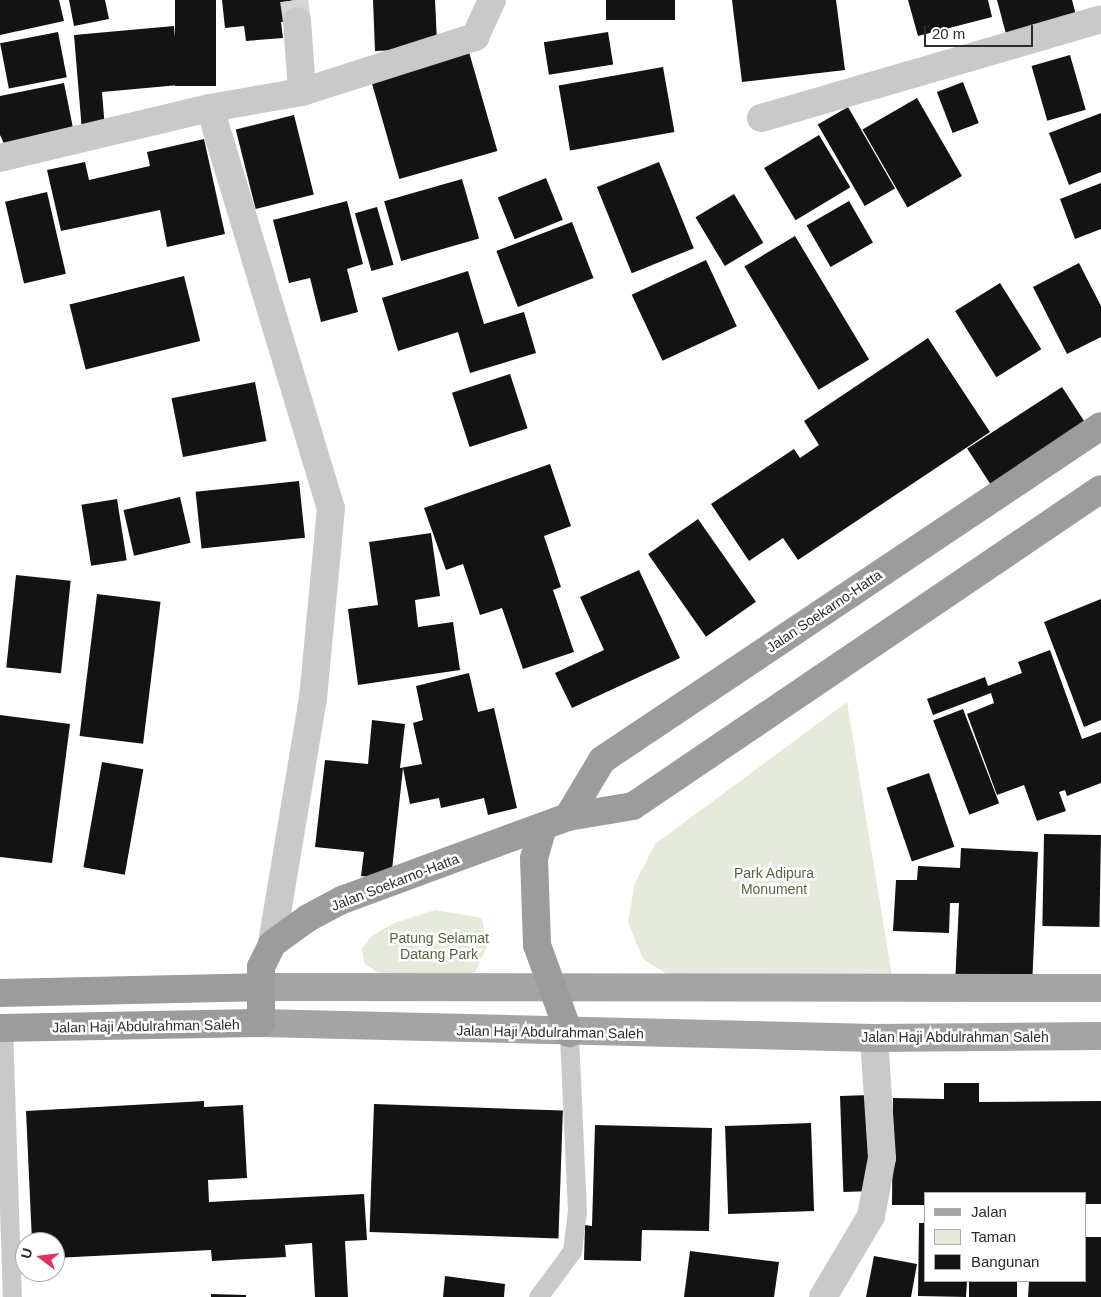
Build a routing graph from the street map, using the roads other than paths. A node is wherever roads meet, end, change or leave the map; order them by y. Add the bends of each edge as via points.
1 (492, 0) edge
2 (1101, 19) edge
3 (297, 21) tunnel mouth
4 (302, 92) junction
5 (210, 108) junction
6 (761, 118) dead end
7 (0, 158) edge
8 (1101, 426) edge
9 (1101, 489) edge
10 (568, 817) junction
11 (543, 827) junction
12 (272, 944) junction
13 (259, 987) junction
14 (552, 988) junction
15 (1101, 988) edge
16 (0, 993) edge
17 (262, 1023) junction
18 (1, 1028) edge
19 (569, 1033) junction
20 (1101, 1036) edge
21 (874, 1038) junction
22 (12, 1297) edge
23 (538, 1297) edge
24 (823, 1297) edge

1 - 4 street via 476,37
2 - 6 street
3 - 4 street
4 - 5 street
5 - 7 street
5 - 12 street via 331,508 313,698
8 - 10 highway, Jalan Soekarno-Hatta via 602,760
9 - 10 highway, Jalan Soekarno-Hatta via 634,806
10 - 11 highway, Jalan Soekarno-Hatta
11 - 12 highway, Jalan Soekarno-Hatta via 342,900
11 - 14 highway via 534,858 532,911 537,945
12 - 13 highway via 261,967
13 - 14 main road
13 - 16 highway
13 - 17 highway
14 - 15 main road
14 - 19 highway
17 - 18 highway, Jalan Haji Abdulrahman Saleh
17 - 19 main road, Jalan Haji Abdulrahman Saleh
18 - 22 lane
19 - 21 main road, Jalan Haji Abdulrahman Saleh
19 - 23 lane via 577,1212 572,1251
20 - 21 main road, Jalan Haji Abdulrahman Saleh
21 - 24 street via 882,1158 871,1216

